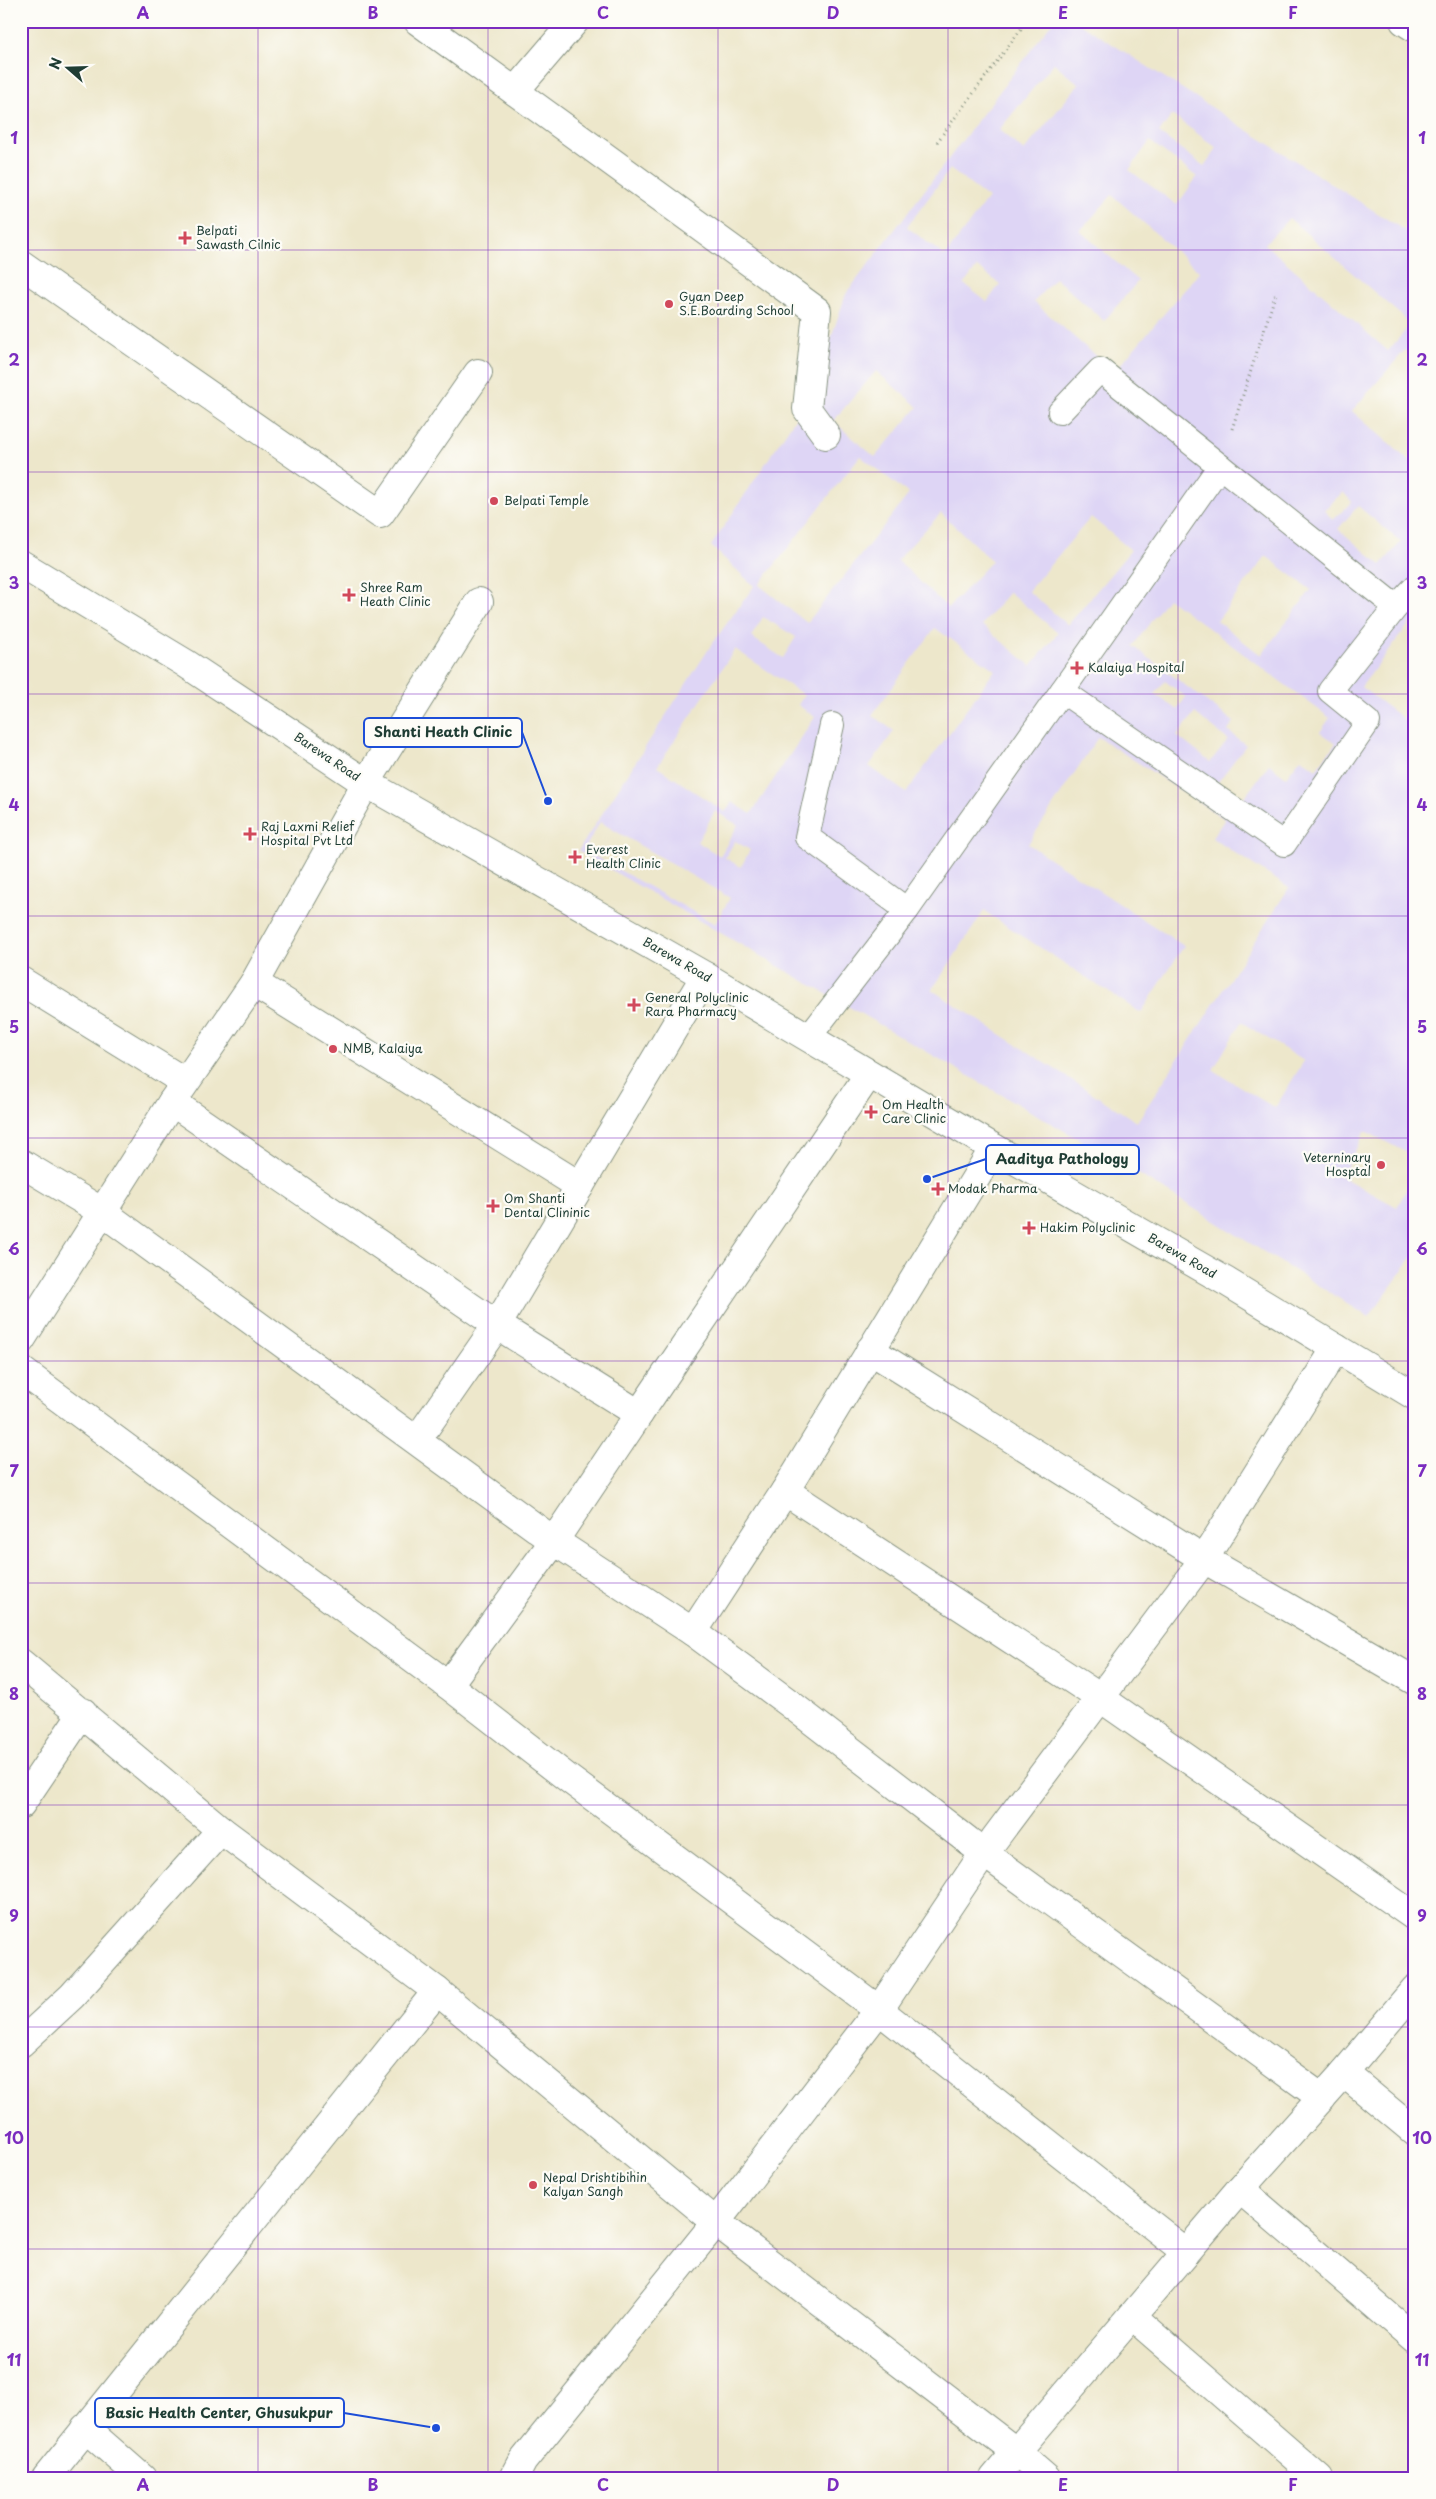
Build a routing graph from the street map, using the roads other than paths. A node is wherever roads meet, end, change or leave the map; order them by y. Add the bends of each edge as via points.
1 (418, 21) edge
2 (575, 21) edge
3 (1404, 21) edge
4 (1415, 28) edge
5 (515, 92) junction
6 (21, 264) edge
7 (478, 373) dead end
8 (1060, 412) dead end
9 (826, 435) dead end
10 (1220, 466) junction
11 (21, 564) edge
12 (1415, 588) edge
13 (479, 602) dead end
14 (1396, 607) junction
15 (1062, 691) junction
16 (832, 725) dead end
17 (366, 783) junction
18 (907, 910) junction
19 (704, 976) junction
20 (21, 981) edge
21 (254, 983) junction
22 (809, 1037) junction
23 (869, 1074) junction
24 (179, 1092) junction
25 (994, 1148) junction
26 (21, 1163) edge
27 (580, 1186) junction
28 (101, 1211) junction
29 (497, 1325) junction
30 (21, 1340) edge
31 (1336, 1348) junction
32 (870, 1350) junction
33 (21, 1370) edge
34 (1411, 1386) edge
35 (639, 1414) junction
36 (417, 1440) junction
37 (785, 1491) junction
38 (554, 1541) junction
39 (1204, 1559) junction
40 (693, 1632) junction
41 (21, 1663) edge
42 (1415, 1681) edge
43 (448, 1685) junction
44 (1099, 1697) junction
45 (82, 1712) junction
46 (21, 1804) edge
47 (221, 1830) junction
48 (984, 1853) junction
49 (1415, 1917) edge
50 (1415, 1989) edge
51 (437, 1991) junction
52 (879, 2010) junction
53 (21, 2043) edge
54 (1344, 2073) junction
55 (1322, 2098) junction
56 (1415, 2132) edge
57 (1240, 2189) junction
58 (716, 2222) junction
59 (1186, 2252) junction
60 (1132, 2316) junction
61 (1415, 2339) edge
62 (86, 2428) junction
63 (1015, 2452) junction
64 (46, 2478) edge
65 (142, 2478) edge
66 (514, 2478) edge
67 (994, 2478) edge
68 (1046, 2478) edge
69 (1319, 2478) edge

1 - 5 street
2 - 5 street
3 - 4 street
5 - 9 street via 817,311 807,409
6 - 7 street via 380,514
8 - 10 lane via 1100,370
10 - 14 lane
10 - 15 lane
11 - 17 street, Barewa Road via 185,662
12 - 14 lane
13 - 17 street
14 - 15 lane via 1330,691 1368,722 1284,844
15 - 18 lane
16 - 18 lane via 807,837
17 - 19 street, Barewa Road
17 - 21 street
18 - 22 lane
19 - 22 street, Barewa Road
19 - 27 street
20 - 24 street
21 - 24 street
21 - 27 street
22 - 23 street, Barewa Road
23 - 25 street, Barewa Road
23 - 35 street
24 - 28 street
24 - 29 street
25 - 31 street, Barewa Road
25 - 32 street
26 - 28 street
27 - 29 street
28 - 30 street
28 - 36 street
29 - 35 street
29 - 36 street
31 - 34 street, Barewa Road
31 - 39 street
32 - 37 street
32 - 39 street
33 - 43 street
35 - 38 street
36 - 38 street
37 - 40 street
37 - 44 street
38 - 40 street
38 - 43 street
39 - 42 street
39 - 44 street
40 - 48 street
41 - 45 street
43 - 52 street
44 - 48 street
44 - 49 street
45 - 46 street
45 - 47 street
47 - 51 street
47 - 53 street via 72,1996
48 - 52 street
48 - 55 street
50 - 54 street
51 - 58 street
51 - 62 street
52 - 58 street
52 - 59 street
54 - 55 street
54 - 56 street
55 - 57 street
57 - 59 street
57 - 61 street
58 - 63 street
58 - 66 street via 524,2461
59 - 60 street
60 - 63 street
60 - 69 street
62 - 64 street
62 - 65 street
63 - 67 street
63 - 68 street

